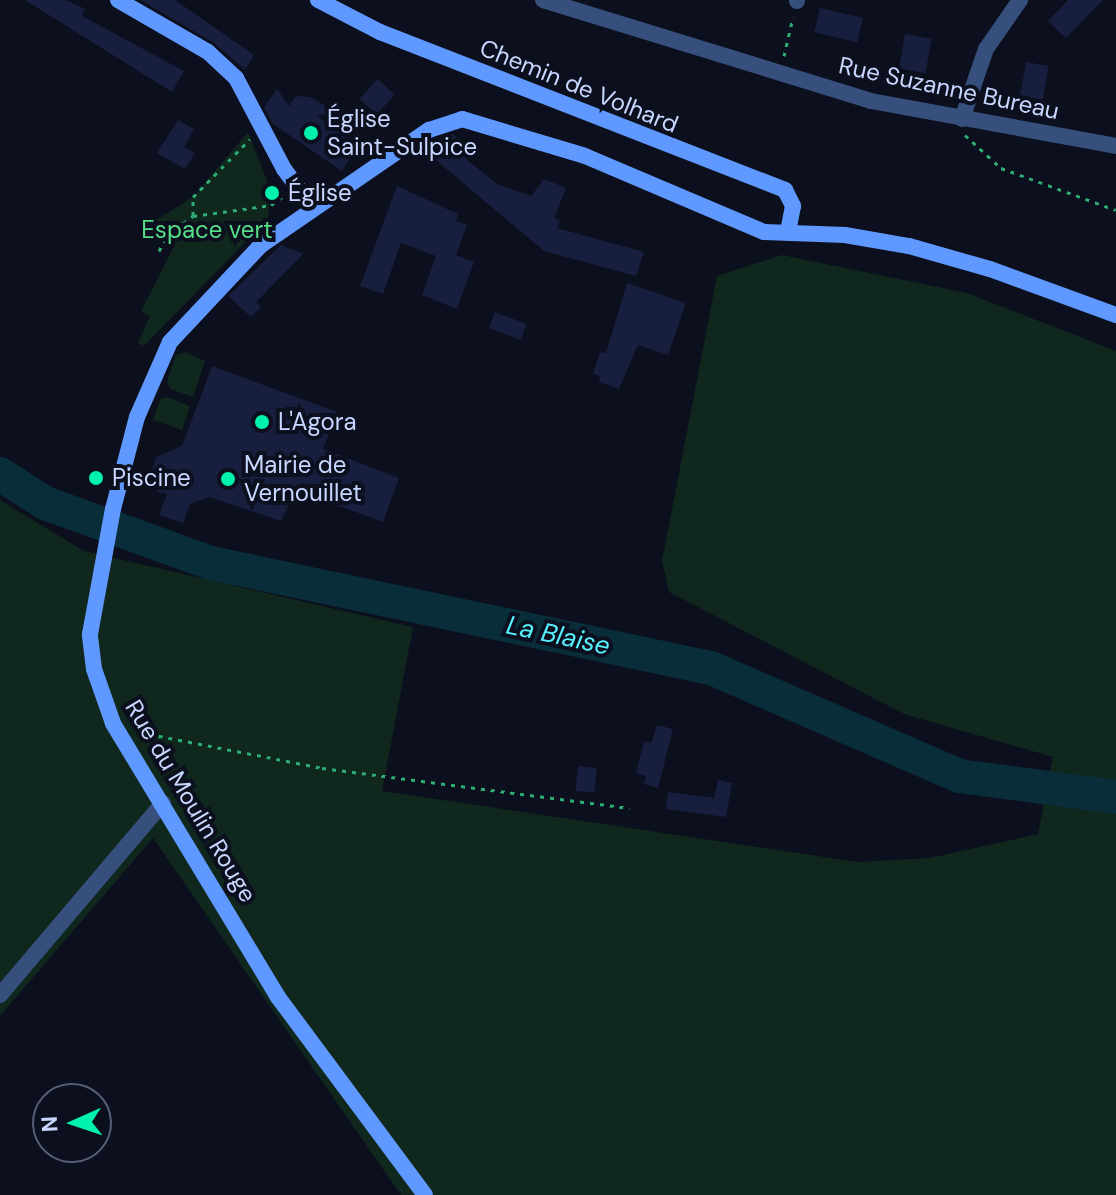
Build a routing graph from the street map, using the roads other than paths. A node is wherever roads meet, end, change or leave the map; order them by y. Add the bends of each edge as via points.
1 (118, 0) edge
2 (318, 0) edge
3 (543, 0) edge
4 (1020, 0) edge
5 (962, 119) junction
6 (1116, 146) edge
7 (312, 207) junction
8 (788, 232) junction
9 (1116, 315) edge
10 (163, 803) junction
11 (0, 995) edge
12 (425, 1195) edge

1 - 7 street via 208,52 236,78
2 - 8 street, Chemin de Volhard via 380,32 785,190 793,206
3 - 5 street, Rue Suzanne Bureau via 871,101
4 - 5 street via 986,49
5 - 6 street, Rue Suzanne Bureau
7 - 8 street via 429,130 462,119 585,156 764,232
7 - 10 street, Rue du Moulin Rouge via 260,246 170,342 137,417 113,509 90,634 94,669 113,723
8 - 9 street via 909,246
10 - 11 street
10 - 12 street, Rue du Moulin Rouge via 278,997

